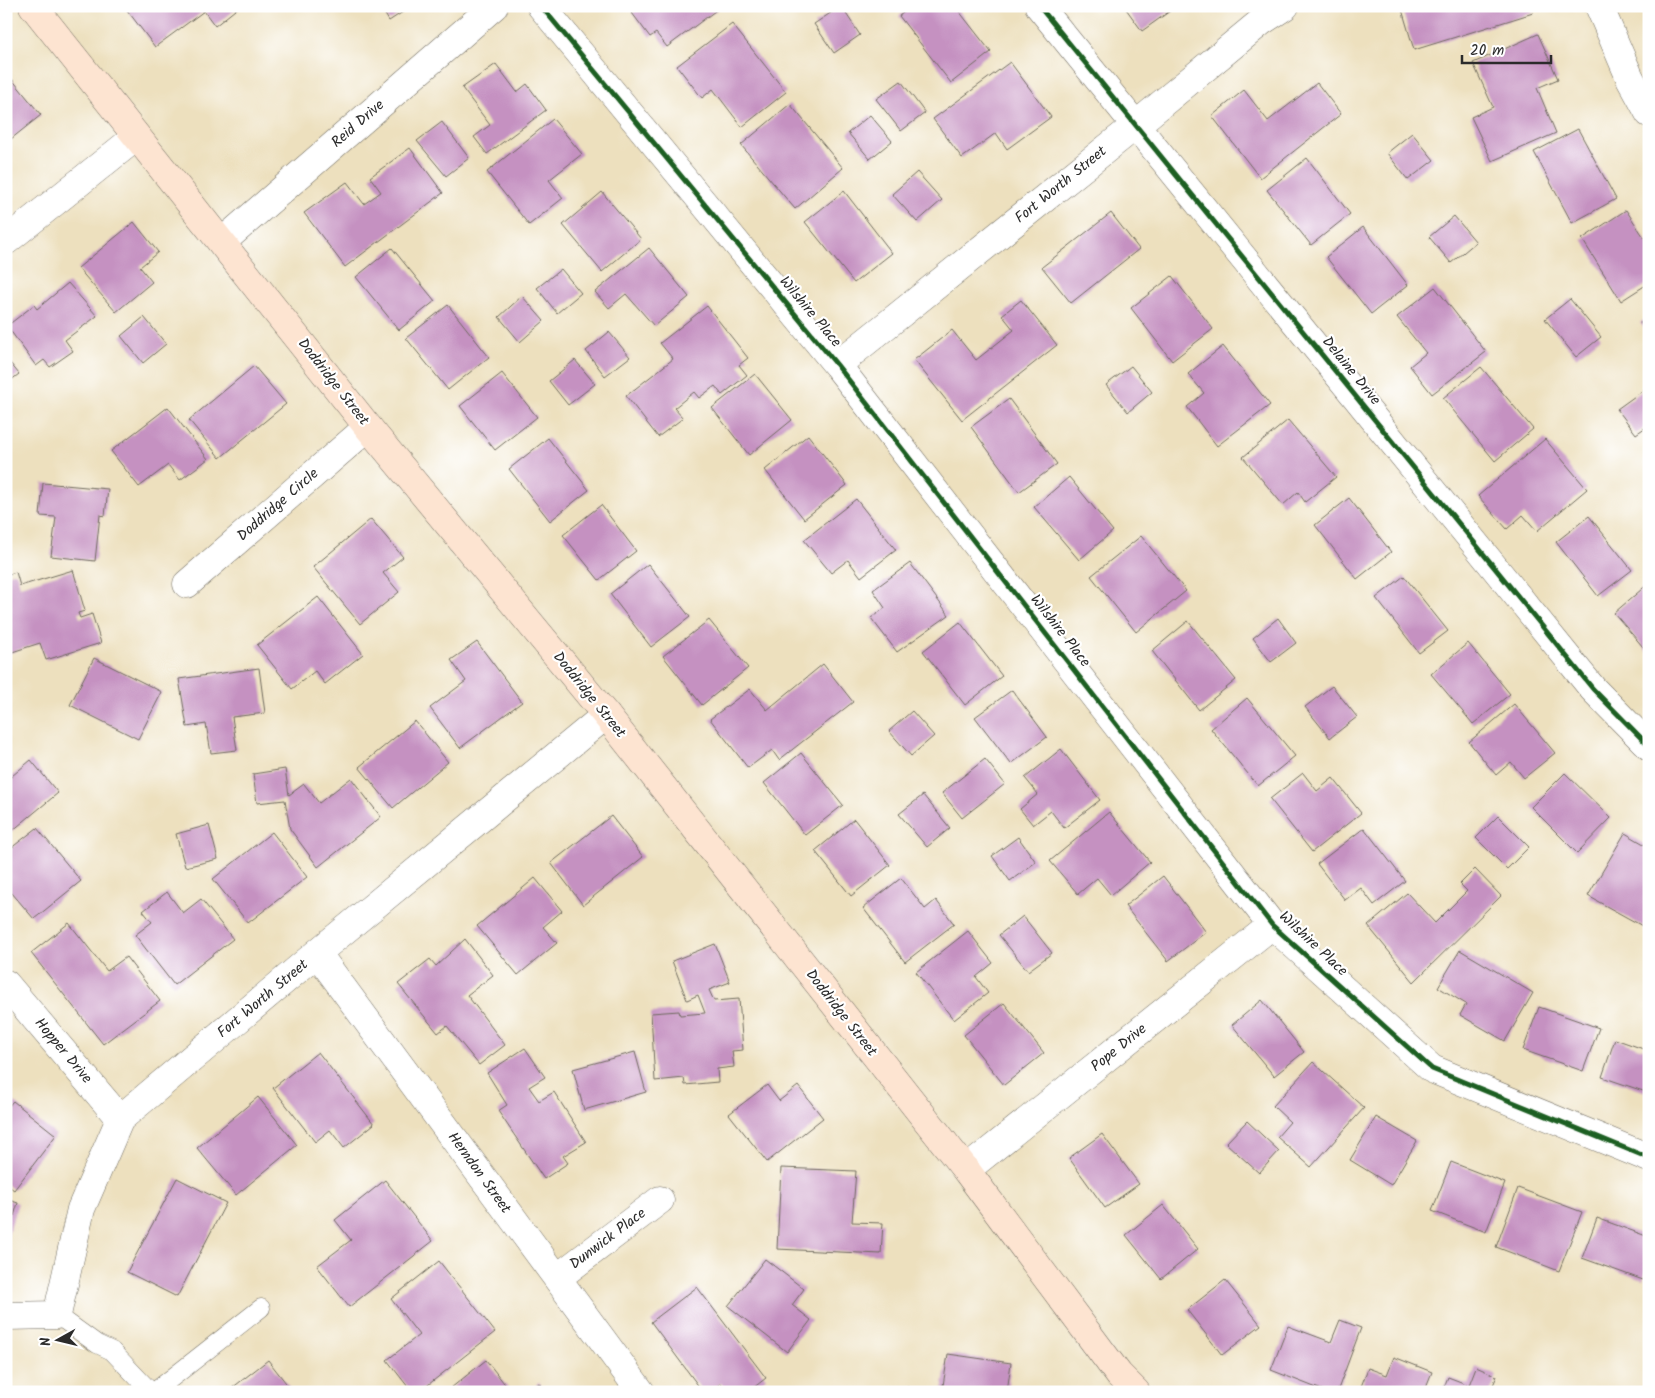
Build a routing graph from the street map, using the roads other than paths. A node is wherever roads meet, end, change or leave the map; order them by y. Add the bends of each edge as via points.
1 (33, 6) edge
2 (494, 6) edge
3 (541, 6) edge
4 (1039, 6) edge
5 (1285, 6) edge
6 (1599, 6) edge
7 (1649, 113) edge
8 (1136, 125) junction
9 (136, 137) junction
10 (6, 240) edge
11 (222, 242) junction
12 (837, 365) junction
13 (368, 427) junction
14 (187, 584) dead end
15 (606, 715) junction
16 (1649, 746) edge
17 (1272, 925) junction
18 (317, 953) junction
19 (6, 984) edge
20 (120, 1119) junction
21 (1649, 1158) edge
22 (966, 1170) junction
23 (660, 1200) dead end
24 (557, 1278) junction
25 (261, 1308) dead end
26 (57, 1315) junction
27 (6, 1316) edge
28 (152, 1392) edge
29 (641, 1392) edge
30 (1136, 1392) edge

1 - 9 main road, Doddridge Street
2 - 11 street, Reid Drive
3 - 12 street, Wilshire Place
4 - 8 street, Delaine Drive
5 - 8 street, Fort Worth Street via 1262,21
6 - 7 street
8 - 12 street, Fort Worth Street
8 - 16 street, Delaine Drive via 1594,690
9 - 10 street
9 - 11 main road, Doddridge Street
11 - 13 main road, Doddridge Street
12 - 17 street, Wilshire Place
13 - 14 street, Doddridge Circle
13 - 15 main road, Doddridge Street
15 - 18 street, Fort Worth Street
15 - 22 main road, Doddridge Street
17 - 21 street, Wilshire Place via 1432,1069
17 - 22 street, Pope Drive
18 - 20 street, Fort Worth Street
18 - 24 street, Herndon Street
19 - 20 street, Hopper Drive
20 - 26 street, Fort Worth Street via 81,1209
22 - 30 main road, Doddridge Street via 1119,1375
23 - 24 street, Dunwick Place
24 - 29 street, Herndon Street
25 - 28 lane
26 - 27 street
26 - 28 lane via 112,1351

